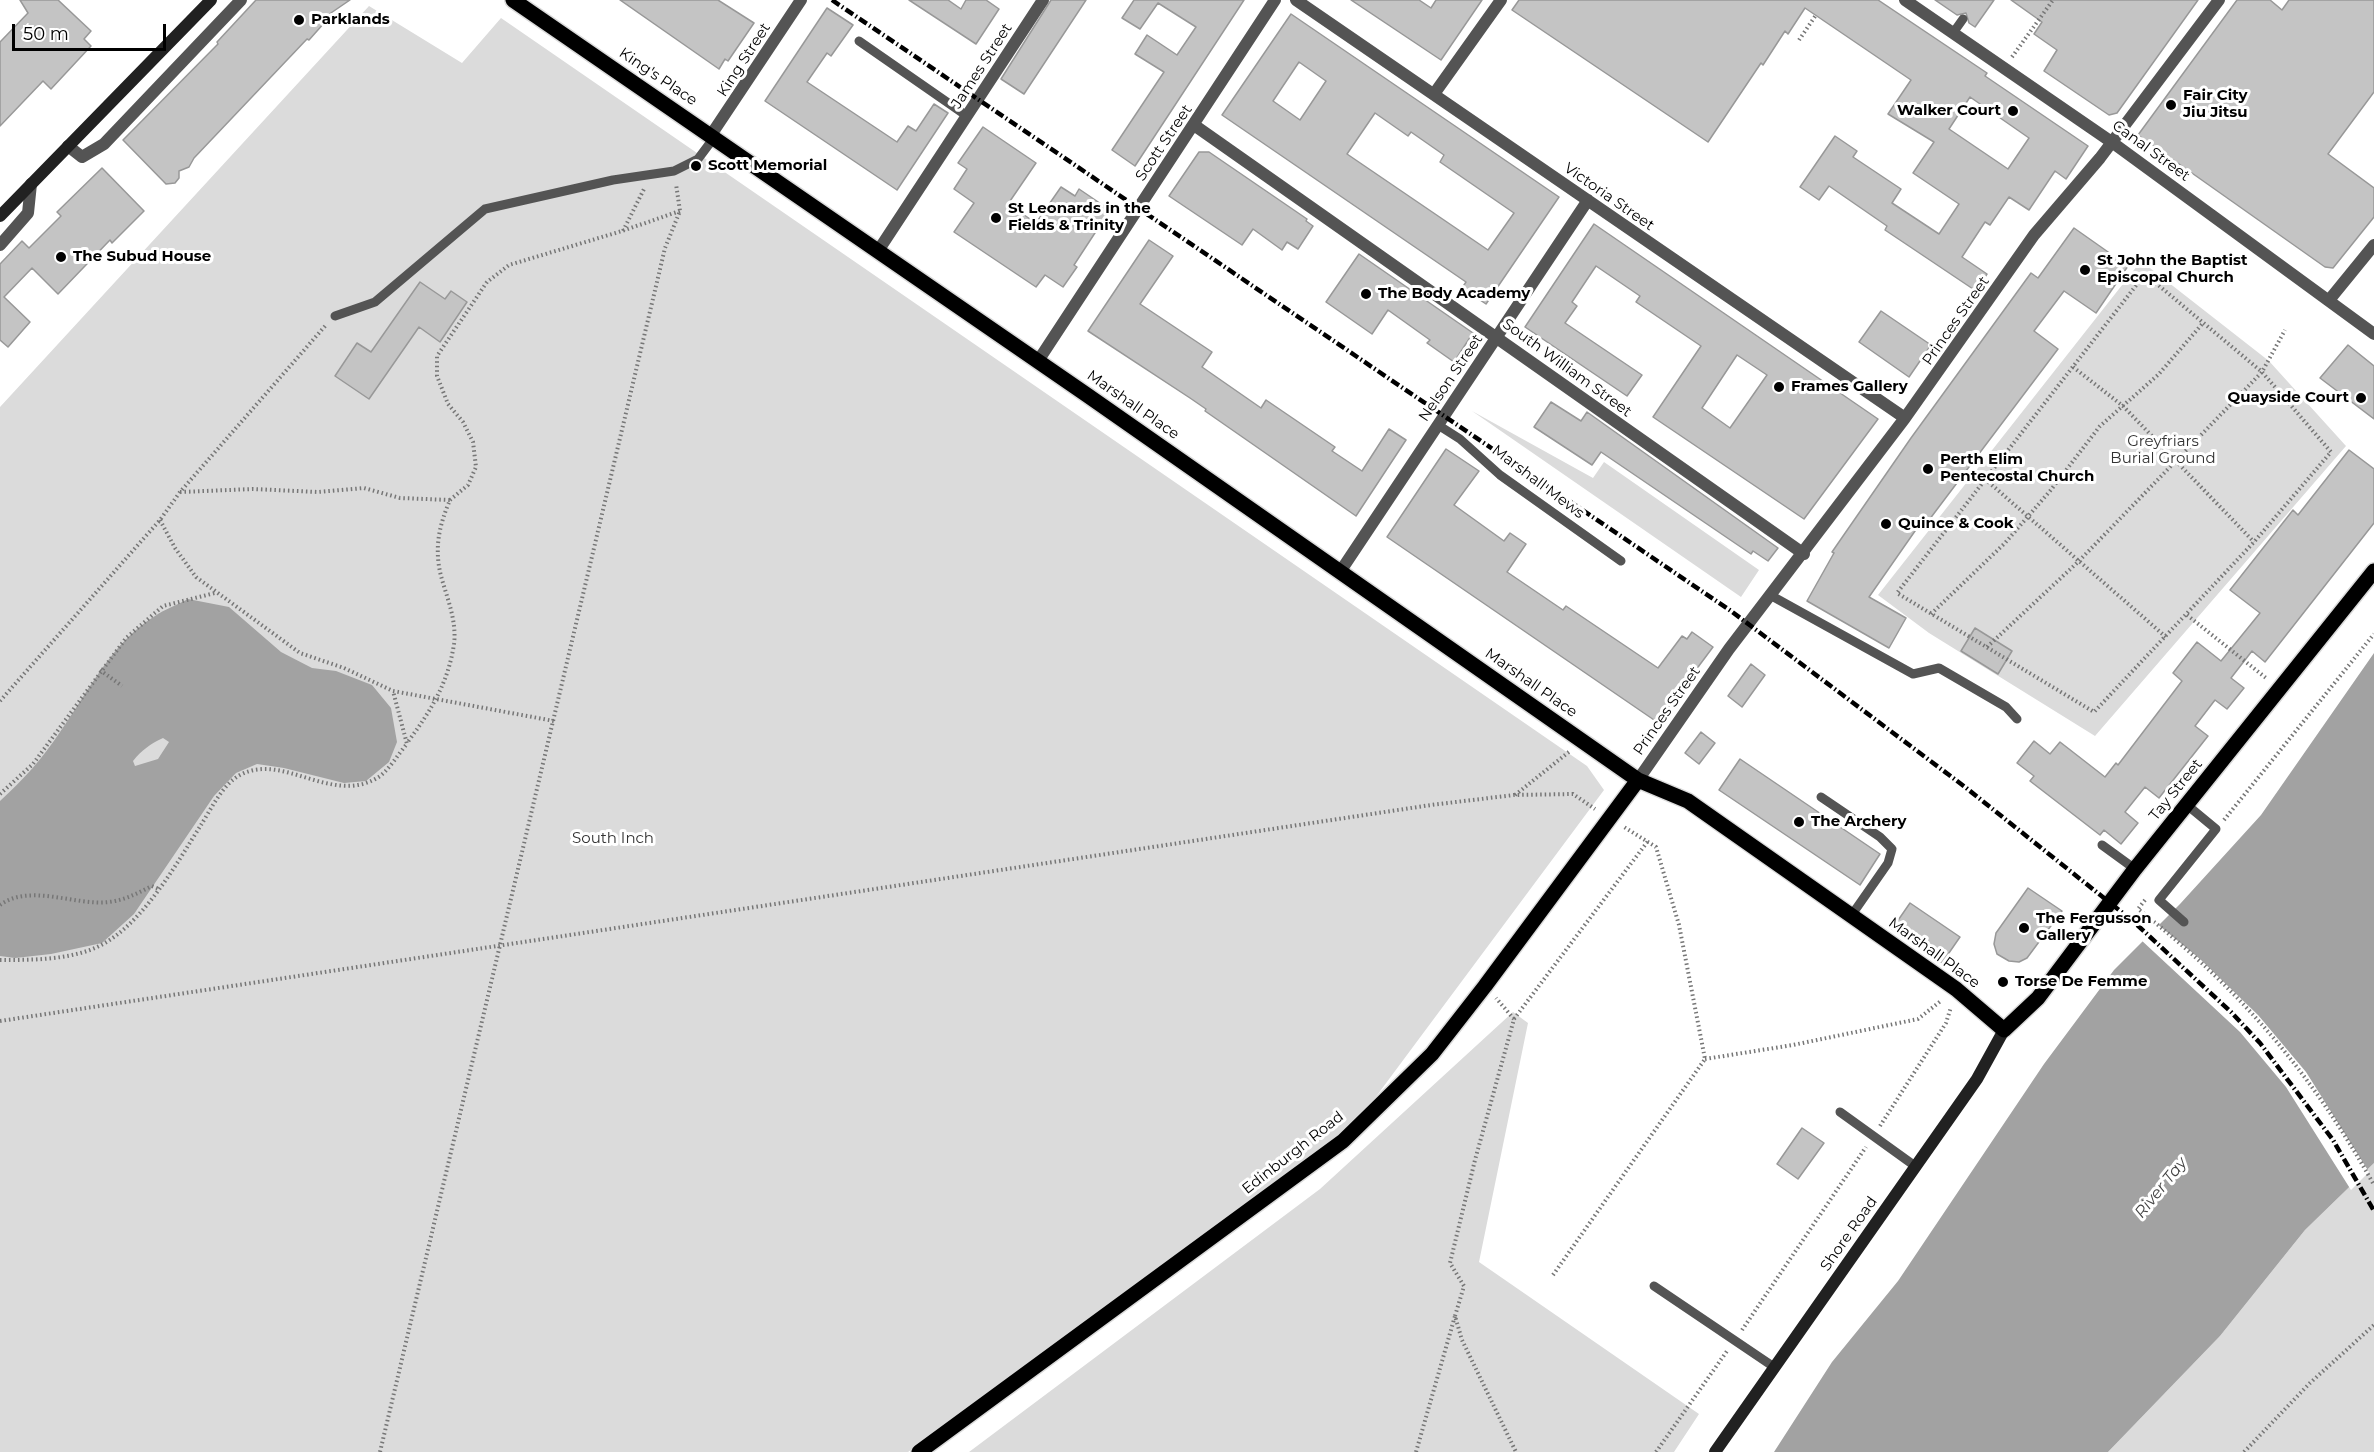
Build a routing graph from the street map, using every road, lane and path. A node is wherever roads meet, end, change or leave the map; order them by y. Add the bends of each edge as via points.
1 (211, 0) edge
2 (241, 0) edge
3 (513, 0) edge
4 (801, 0) edge
5 (1043, 0) edge
6 (1275, 0) edge
7 (1296, 0) edge
8 (1500, 0) edge
9 (1905, 0) edge
10 (2053, 0) edge
11 (2219, 0) edge
12 (1816, 15) dead end
13 (1963, 19) dead end
14 (1953, 33) junction
15 (1799, 40) dead end
16 (859, 41) dead end
17 (2005, 67) junction
18 (1434, 94) junction
19 (967, 116) junction
20 (1194, 125) junction
21 (711, 135) junction
22 (2113, 142) junction
23 (68, 146) junction
24 (674, 171) junction
25 (653, 174) junction
26 (31, 184) junction
27 (1588, 200) junction
28 (680, 211) junction
29 (0, 216) edge
30 (622, 231) junction
31 (0, 245) edge
32 (2374, 245) edge
33 (878, 250) junction
34 (923, 281) joint
35 (2330, 299) junction
36 (335, 316) joint
37 (2203, 323) junction
38 (2285, 330) dead end
39 (2374, 334) edge
40 (1496, 337) junction
41 (1038, 361) junction
42 (2073, 367) junction
43 (2262, 372) junction
44 (2123, 406) junction
45 (1905, 418) junction
46 (1438, 425) junction
47 (2175, 462) junction
48 (1985, 479) junction
49 (180, 492) junction
50 (450, 500) junction
51 (2027, 517) junction
52 (160, 520) junction
53 (2254, 542) junction
54 (1804, 554) junction
55 (1622, 561) dead end
56 (2078, 562) junction
57 (2374, 571) edge
58 (1340, 572) junction
59 (215, 593) junction
60 (1770, 595) junction
61 (1932, 614) junction
62 (2187, 615) junction
63 (2374, 634) edge
64 (2166, 637) junction
65 (1987, 647) junction
66 (100, 670) junction
67 (122, 686) dead end
68 (2280, 689) junction
69 (393, 691) junction
70 (0, 701) edge
71 (437, 701) junction
72 (2017, 719) dead end
73 (554, 721) junction
74 (1582, 741) junction
75 (407, 744) junction
76 (1638, 780) junction
77 (0, 794) edge
78 (1514, 795) junction
79 (1821, 797) dead end
80 (2187, 805) junction
81 (1609, 818) junction
82 (2216, 829) junction
83 (1648, 841) junction
84 (2102, 845) dead end
85 (2135, 869) junction
86 (159, 889) junction
87 (0, 905) edge
88 (2138, 909) dead end
89 (1851, 916) junction
90 (2184, 922) dead end
91 (499, 944) junction
92 (0, 960) edge
93 (1485, 986) junction
94 (1956, 989) junction
95 (1514, 1019) junction
96 (0, 1021) edge
97 (2004, 1030) junction
98 (1705, 1059) junction
99 (1840, 1112) dead end
100 (1874, 1135) junction
101 (1915, 1166) junction
102 (2374, 1185) edge
103 (1553, 1275) dead end
104 (1654, 1286) dead end
105 (1455, 1316) junction
106 (2374, 1325) edge
107 (1735, 1339) junction
108 (1774, 1366) junction
109 (380, 1452) edge
110 (919, 1452) edge
111 (1416, 1452) edge
112 (1516, 1452) edge
113 (1656, 1452) edge
114 (1714, 1452) edge
115 (2244, 1452) edge

1 - 23 street
2 - 23 street via 104,144 82,157
3 - 21 main road, King's Place
4 - 21 street, King Street
5 - 19 street, James Street
6 - 20 street, Scott Street
7 - 18 street, Victoria Street
8 - 18 street
9 - 14 street, Canal Street
10 - 17 path
11 - 22 street, Princes Street
12 - 15 path
13 - 14 lane
14 - 17 street, Canal Street
16 - 19 lane
17 - 22 street, Canal Street
18 - 27 street, Victoria Street
19 - 33 street, James Street
20 - 40 street, South William Street
20 - 41 street, Scott Street
21 - 24 lane via 698,159
21 - 33 main road, King's Place
22 - 35 street, Canal Street
22 - 45 street, Princes Street via 2066,202 2034,235
23 - 26 street
24 - 25 lane
24 - 28 path
25 - 30 path
25 - 36 lane via 485,209 375,302
26 - 29 street
26 - 31 street via 28,213
27 - 40 street, Nelson Street
27 - 45 street, Victoria Street
28 - 30 path
28 - 73 path via 665,248
30 - 50 path via 508,264 487,282 437,356 436,376 448,404 473,442 476,467 468,485
32 - 35 street
33 - 34 main road, King's Place
34 - 41 main road, Marshall Place
35 - 39 street, Canal Street
36 - 49 path
37 - 42 path via 2145,274
37 - 43 path
37 - 44 path via 2158,375
38 - 43 path
40 - 46 street, Nelson Street
40 - 54 street, South William Street
41 - 58 main road, Marshall Place
42 - 44 path
42 - 48 path
43 - 47 path
43 - 53 path via 2331,452
44 - 47 path
44 - 51 path via 2100,426
45 - 54 street, Princes Street
46 - 55 lane, Marshall Mews via 1500,475
46 - 58 street, Nelson Street
47 - 53 path
47 - 56 path
48 - 51 path
48 - 61 path via 1897,593
49 - 50 path via 364,488 400,498
49 - 52 path
50 - 71 path via 439,524 437,548 452,615 454,644
51 - 56 path
51 - 61 path
52 - 59 path via 196,577
52 - 70 path
53 - 62 path
54 - 60 street, Princes Street
56 - 64 path
56 - 65 path
57 - 68 main road, Tay Street
58 - 74 main road, Marshall Place
59 - 66 path via 163,606 126,638
59 - 69 path via 300,653
60 - 72 lane via 1912,674 1939,668 2006,707
60 - 76 street, Princes Street
61 - 65 path
62 - 64 path
62 - 68 path
63 - 82 path
64 - 65 path via 2094,712
66 - 67 path
66 - 77 path via 33,764
68 - 80 main road, Tay Street
69 - 71 path
69 - 75 path
71 - 73 path
71 - 75 path
73 - 91 path
74 - 76 main road, Marshall Place
74 - 78 path
75 - 86 path via 379,777 358,787 335,786 271,770 255,769 238,776 224,790
76 - 81 main road, Edinburgh Road
76 - 89 main road, Marshall Place via 1688,801
78 - 81 path via 1573,794
78 - 91 path
79 - 89 lane via 1892,849 1888,864
80 - 82 lane
80 - 85 main road, Tay Street
81 - 83 path
81 - 93 main road, Edinburgh Road
82 - 90 lane via 2159,900
83 - 95 path
83 - 98 path via 1656,847 1679,924
84 - 85 lane
85 - 97 main road, Tay Street via 2038,998
86 - 87 path via 152,886 109,902 37,895
86 - 92 path via 122,931 91,949 38,960
88 - 102 path via 2198,958 2258,1017 2304,1073 2344,1131
89 - 94 main road, Marshall Place
91 - 96 path
91 - 109 path
93 - 95 path
93 - 110 main road, Edinburgh Road via 1432,1054 1343,1141
94 - 97 main road, Marshall Place
94 - 98 path via 1918,1019
94 - 100 path via 1946,1023
95 - 105 path via 1450,1263 1464,1286
97 - 101 street, Shore Road via 1977,1079
98 - 103 path
99 - 100 lane
100 - 101 lane
100 - 107 path
101 - 108 street, Shore Road
104 - 107 lane
105 - 111 path
105 - 112 path via 1462,1340
106 - 115 path via 2310,1383
107 - 108 lane
107 - 113 path
108 - 114 street, Shore Road

